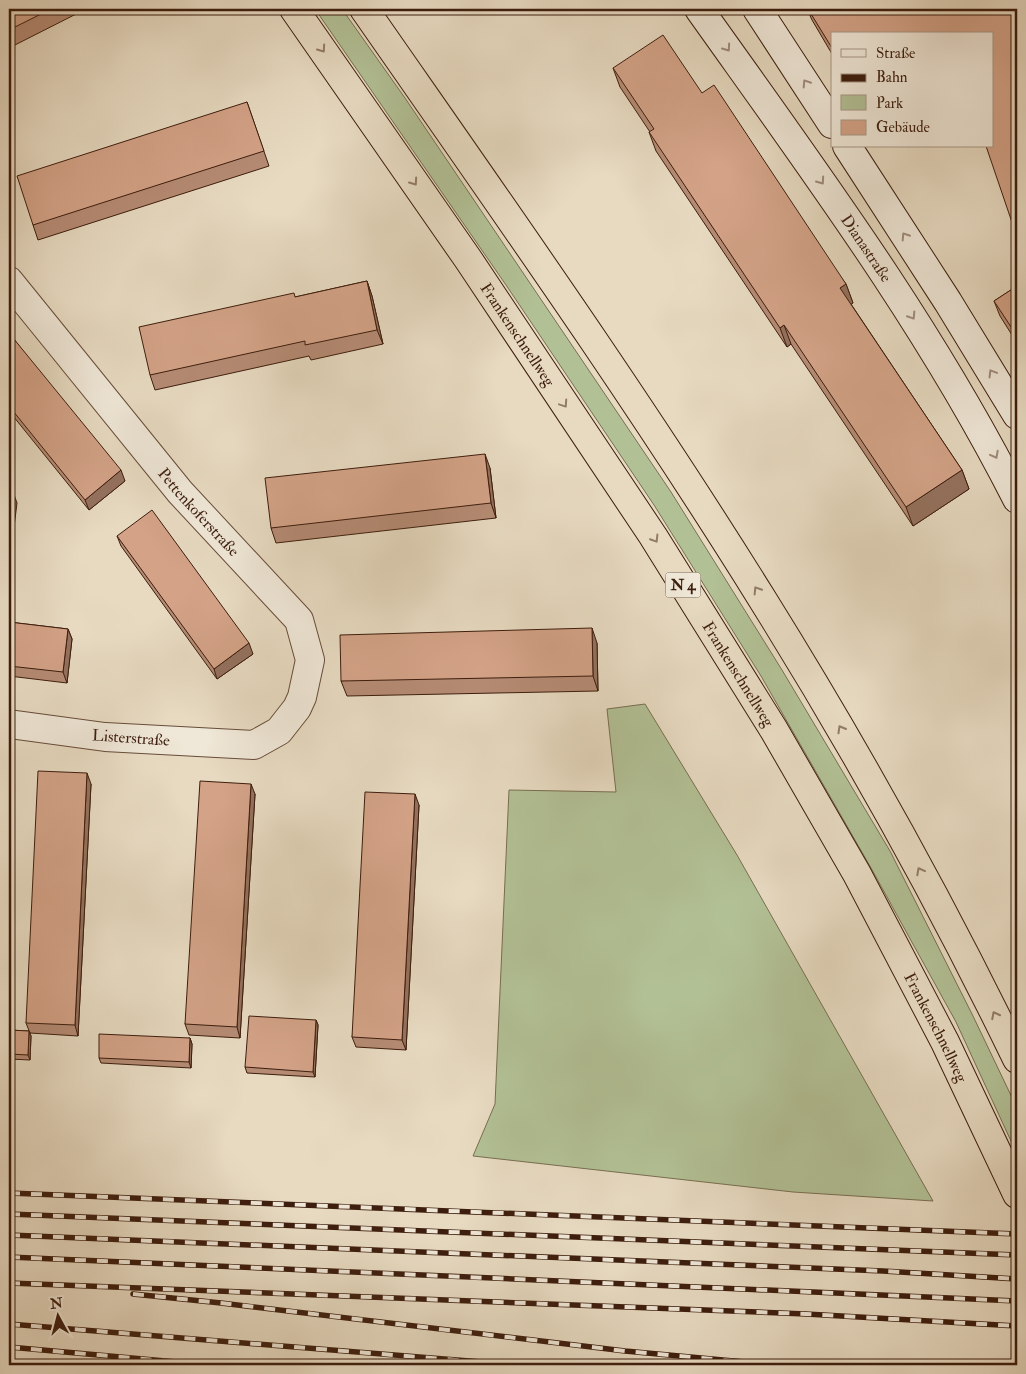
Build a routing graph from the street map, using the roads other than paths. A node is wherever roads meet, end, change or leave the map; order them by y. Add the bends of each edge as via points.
1 (294, 9) edge
2 (364, 9) edge
3 (699, 9) edge
4 (758, 9) edge
5 (831, 122) edge
6 (848, 148) edge
7 (9, 281) edge
8 (1017, 415) edge
9 (1017, 499) edge
10 (9, 724) edge
11 (254, 745) joint
12 (1017, 1059) edge
13 (1017, 1194) edge

1 -> 13 highway, Frankenschnellweg / N 4 via 462,251 647,528 774,730 857,874 946,1042
12 -> 2 highway via 895,824 760,595 576,315
3 -> 9 main road, Dianastraße via 914,318 974,417
5 -> 4 main road
8 -> 6 main road
7 - 11 main road, Pettenkoferstraße via 180,492 299,620 310,660 302,697 280,731
10 - 11 main road, Listerstraße via 105,737

